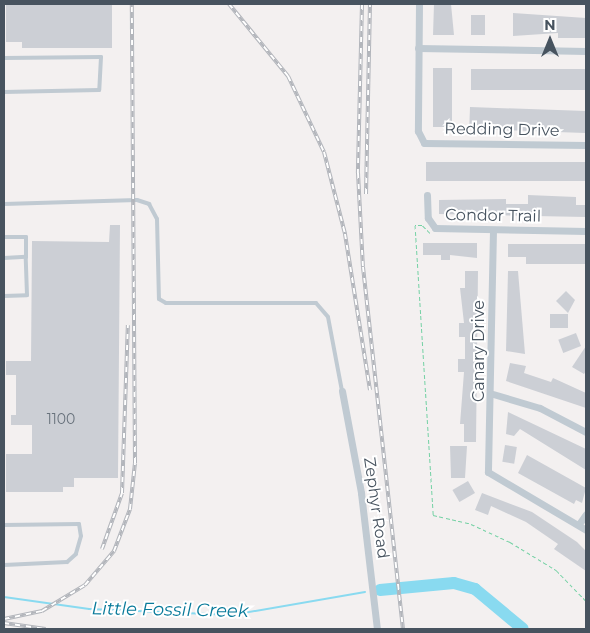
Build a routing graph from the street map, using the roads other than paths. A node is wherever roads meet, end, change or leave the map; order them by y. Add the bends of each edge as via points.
1 (419, 4) edge
2 (418, 48) junction
3 (586, 51) edge
4 (4, 58) edge
5 (4, 92) edge
6 (586, 145) edge
7 (427, 195) dead end
8 (4, 204) edge
9 (494, 230) junction
10 (586, 231) edge
11 (5, 237) edge
12 (4, 258) edge
13 (26, 258) junction
14 (4, 296) edge
15 (342, 391) joint
16 (493, 394) junction
17 (586, 432) edge
18 (586, 514) edge
19 (4, 524) edge
20 (578, 524) junction
21 (586, 530) edge
22 (4, 566) edge
23 (377, 629) edge

1 - 2 street
2 - 3 street
2 - 6 street, Redding Drive via 419,137 424,143
4 - 5 lane via 101,57 99,90
7 - 9 street, Condor Trail via 432,227
8 - 15 lane via 137,200 149,204 158,219 159,299 166,303 316,303 328,317
9 - 10 street, Condor Trail
9 - 16 street, Canary Drive
11 - 13 lane via 26,237
12 - 13 lane
13 - 14 lane via 26,295
15 - 23 street, Zephyr Road via 361,492
16 - 17 street via 540,408
16 - 20 street, Canary Drive via 488,472
18 - 20 street
19 - 22 lane via 79,524 81,536 76,554 67,562
20 - 21 street

